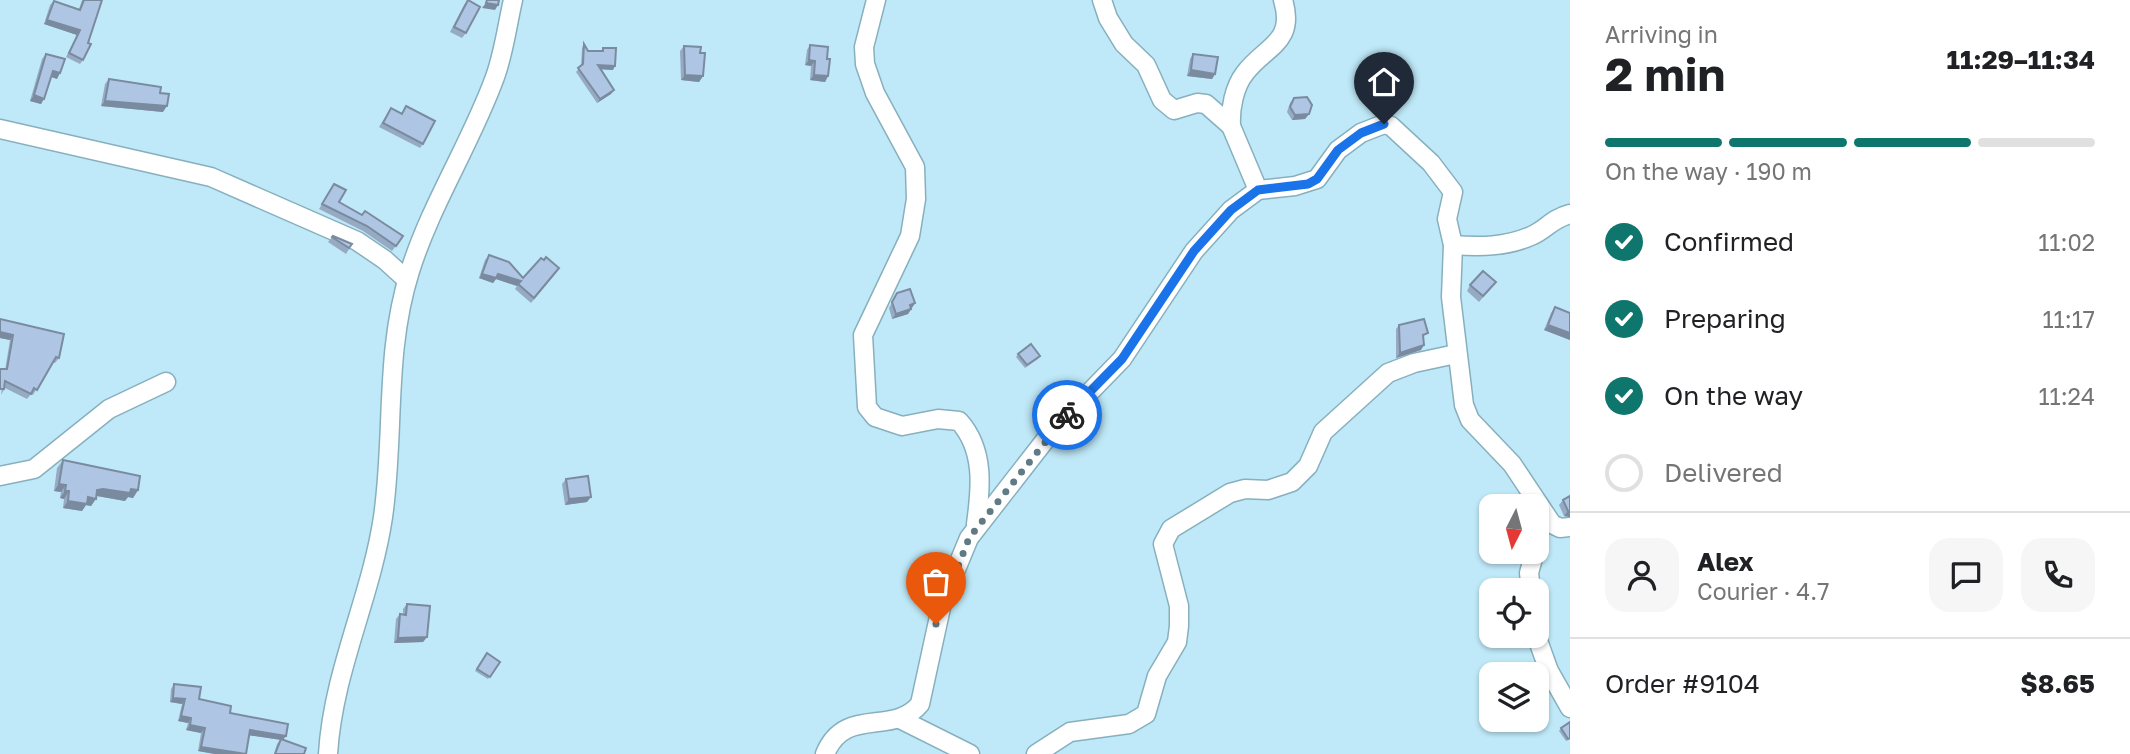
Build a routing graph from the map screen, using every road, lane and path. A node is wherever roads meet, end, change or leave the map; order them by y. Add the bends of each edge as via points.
1 (513, 0) edge
2 (876, 0) edge
3 (1102, 0) edge
4 (1283, 0) edge
5 (1231, 126) junction
6 (0, 129) edge
7 (1258, 190) junction
8 (1570, 214) edge
9 (1453, 245) junction
10 (407, 280) junction
11 (1456, 354) junction
12 (166, 382) dead end
13 (0, 476) edge
14 (1532, 494) edge
15 (1549, 520) edge
16 (1570, 527) edge
17 (975, 528) junction
18 (1540, 648) edge
19 (1570, 708) edge
20 (900, 719) junction
21 (328, 754) edge
22 (825, 754) edge
23 (970, 754) edge
24 (1036, 754) edge

1 - 10 street via 496,75
2 - 17 street via 864,47 865,64 875,93 915,167 916,199 910,236 863,335 867,407 887,422 959,421 979,462
3 - 5 street via 1124,44 1149,68 1165,105 1174,110 1206,104
4 - 5 street via 1286,14 1281,41 1242,79
5 - 7 street
6 - 10 street via 211,177 357,241
7 - 9 street via 1308,184 1317,179 1334,154 1361,133 1377,125 1391,126 1451,186 1448,225
7 - 17 street via 1231,210 1194,251 1122,359 1053,430
8 - 9 street via 1515,241 1483,248
9 - 11 street
10 - 21 street via 390,368 383,518 340,672
11 - 14 street via 1469,419 1512,464
11 - 24 street via 1414,363 1381,378 1323,432 1308,466 1292,482 1230,494 1171,529 1163,544 1179,606 1177,642 1157,676 1146,714 1129,724 1070,732
12 - 13 street via 108,409 34,469
15 - 16 street via 1555,527
17 - 20 street via 942,603 925,692 912,715
18 - 19 street
20 - 22 street via 845,728
20 - 23 street

